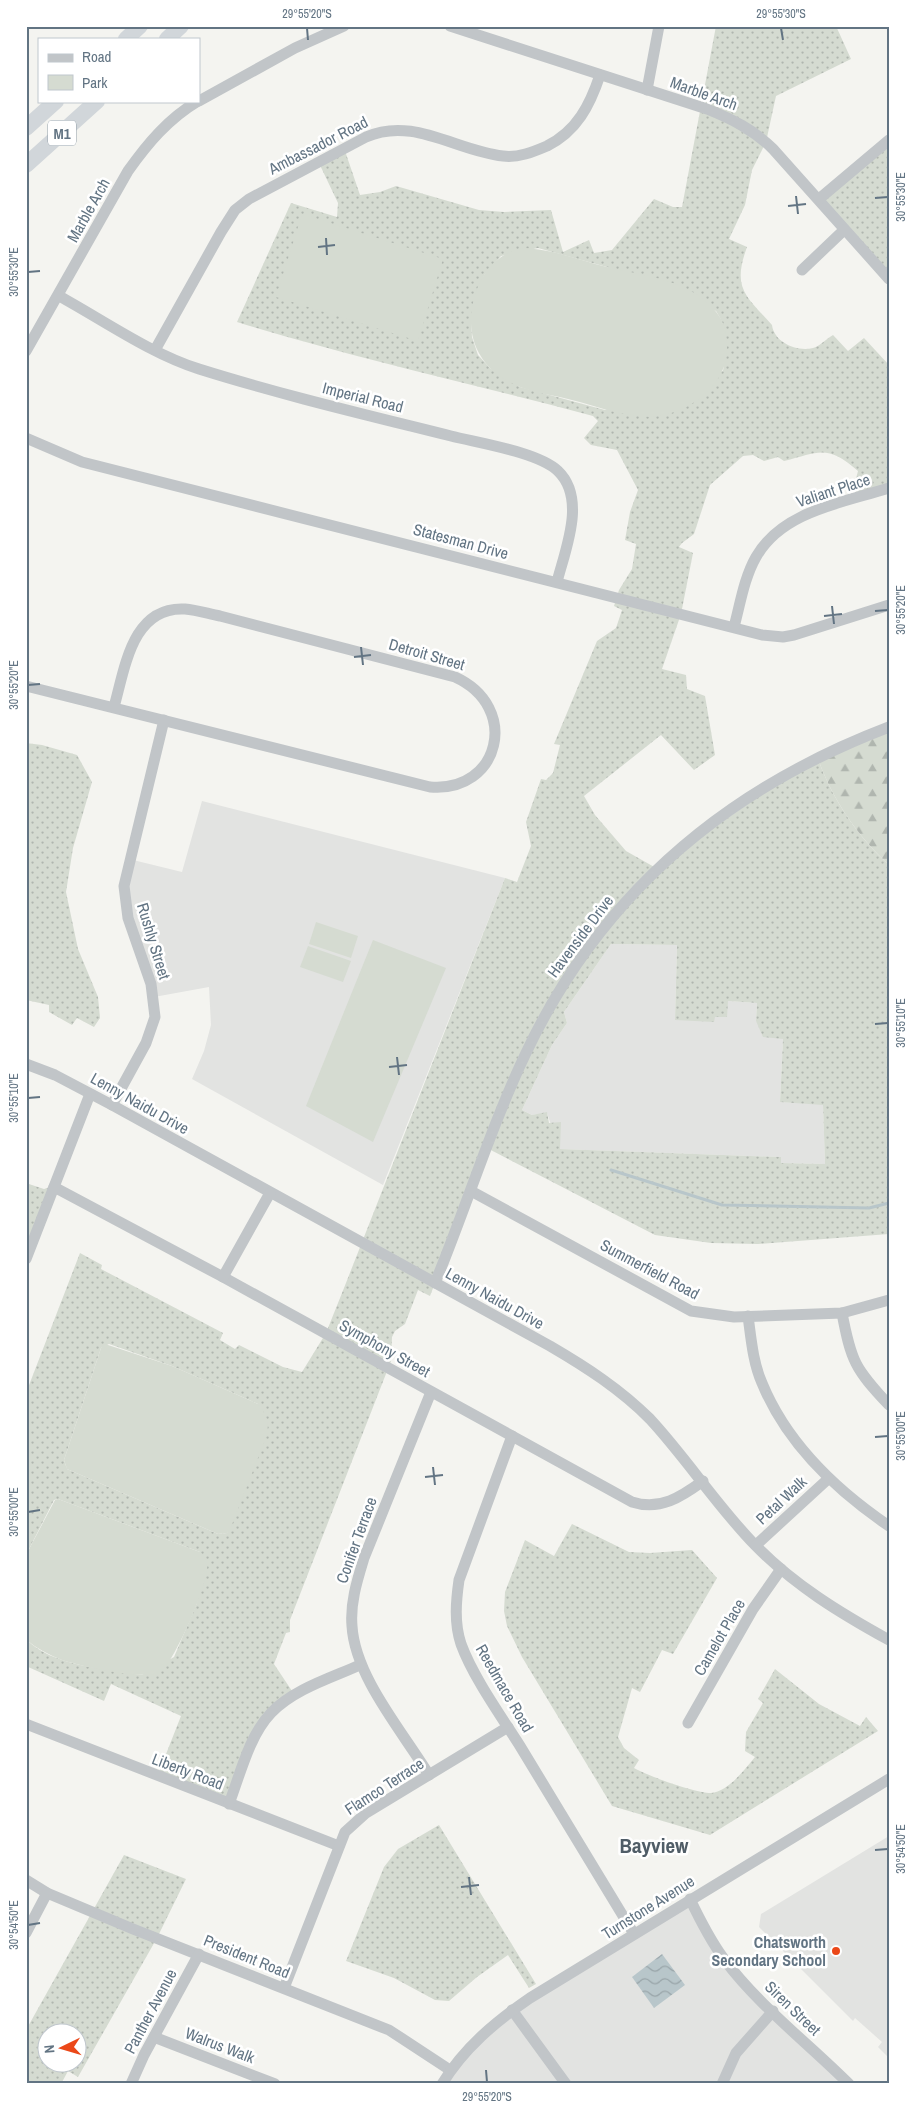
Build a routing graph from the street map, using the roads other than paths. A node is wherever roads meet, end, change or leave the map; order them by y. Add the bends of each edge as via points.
1 (140, 26) edge
2 (181, 26) edge
3 (344, 26) edge
4 (450, 26) edge
5 (659, 26) edge
6 (127, 38) edge
7 (168, 38) edge
8 (600, 75) junction
9 (647, 90) junction
10 (200, 100) edge
11 (55, 102) edge
12 (96, 102) edge
13 (196, 102) edge
14 (26, 128) edge
15 (889, 140) edge
16 (26, 165) edge
17 (819, 199) junction
18 (844, 230) junction
19 (802, 270) dead end
20 (889, 279) edge
21 (59, 296) junction
22 (155, 350) junction
23 (26, 351) edge
24 (26, 438) edge
25 (889, 488) edge
26 (557, 582) junction
27 (889, 605) edge
28 (734, 627) junction
29 (26, 686) edge
30 (114, 706) junction
31 (164, 720) junction
32 (889, 726) edge
33 (26, 1064) edge
34 (90, 1094) junction
35 (112, 1105) junction
36 (54, 1187) junction
37 (471, 1191) junction
38 (270, 1193) junction
39 (26, 1259) edge
40 (223, 1277) junction
41 (435, 1283) junction
42 (889, 1300) edge
43 (842, 1313) junction
44 (748, 1316) junction
45 (431, 1392) junction
46 (889, 1405) edge
47 (512, 1436) junction
48 (828, 1479) junction
49 (702, 1481) junction
50 (889, 1526) edge
51 (756, 1545) junction
52 (781, 1569) junction
53 (889, 1640) edge
54 (360, 1665) junction
55 (688, 1723) dead end
56 (26, 1724) edge
57 (508, 1727) junction
58 (429, 1775) junction
59 (889, 1779) edge
60 (230, 1804) junction
61 (339, 1846) junction
62 (26, 1880) edge
63 (47, 1893) junction
64 (690, 1899) junction
65 (26, 1933) edge
66 (634, 1934) junction
67 (199, 1954) junction
68 (284, 1988) junction
69 (512, 2010) junction
70 (773, 2011) junction
71 (154, 2037) junction
72 (450, 2070) junction
73 (131, 2084) edge
74 (276, 2084) edge
75 (442, 2084) edge
76 (566, 2084) edge
77 (722, 2084) edge
78 (849, 2084) edge

1 - 6 highway
2 - 7 highway
3 - 10 street, Marble Arch via 295,48
4 - 8 street, Marble Arch
5 - 9 street
8 - 9 street, Marble Arch
8 - 22 street, Ambassador Road via 590,102 570,131 555,142 533,151 502,156 408,130 385,130 248,199 228,218
9 - 17 street, Marble Arch via 742,124 768,144
11 - 14 highway, M1
12 - 16 highway, M1
13 - 21 street, Marble Arch via 171,119 142,151
15 - 17 street
17 - 18 street, Marble Arch
18 - 19 street
18 - 20 street, Marble Arch
21 - 22 street, Imperial Road
21 - 23 street, Marble Arch
22 - 26 street, Imperial Road via 208,372 529,456 547,464 558,471 567,485 573,512
24 - 26 street, Statesman Drive via 82,462
25 - 28 street, Valiant Place via 786,524 757,556
26 - 28 street, Statesman Drive
27 - 28 street, Statesman Drive via 809,632 783,637
29 - 30 street, Detroit Street
30 - 31 street, Detroit Street
30 - 31 street, Detroit Street via 130,647 139,631 162,613 185,609 455,677 467,682 484,698 494,716 496,737 486,762 474,774 458,785 437,787
31 - 35 street, Rushly Street via 124,886 128,918 151,984 155,1017 146,1043
32 - 37 street, Havenside Drive via 816,757 746,797 690,839 620,908 568,977 537,1030 516,1074
33 - 34 street, Lenny Naidu Drive
34 - 35 street, Lenny Naidu Drive
34 - 36 street
35 - 38 street, Lenny Naidu Drive
36 - 39 street
36 - 40 street, Symphony Street
37 - 41 street, Havenside Drive
37 - 44 street, Summerfield Road via 691,1311
38 - 40 street
38 - 41 street, Lenny Naidu Drive
40 - 45 street, Symphony Street
41 - 49 street, Lenny Naidu Drive via 550,1346 618,1390 656,1425
42 - 43 street, Summerfield Road
43 - 44 street, Summerfield Road
43 - 46 street via 854,1364
44 - 48 street via 761,1382 788,1430
45 - 47 street, Symphony Street
45 - 54 street, Conifer Terrace via 355,1585 352,1627
47 - 49 street, Symphony Street via 639,1505 670,1502
47 - 57 street, Reedmace Road via 465,1558 456,1599 461,1643
48 - 50 street
48 - 51 street, Petal Walk
49 - 51 street, Lenny Naidu Drive
51 - 52 street, Lenny Naidu Drive
52 - 53 street, Lenny Naidu Drive via 835,1609
52 - 55 street, Camelot Place via 752,1609
54 - 58 street, Conifer Terrace
54 - 60 street via 287,1699 270,1714 252,1744
56 - 60 street, Liberty Road
57 - 58 street, Flamco Terrace
57 - 66 street, Reedmace Road
58 - 61 street, Flamco Terrace via 366,1813 345,1832
59 - 64 street, Turnstone Avenue
60 - 61 street, Liberty Road
61 - 68 street, Flamco Terrace
62 - 63 street, President Road
63 - 65 street
63 - 67 street, President Road
64 - 66 street, Turnstone Avenue
64 - 70 street, Siren Street via 724,1961
66 - 69 street, Turnstone Avenue
67 - 68 street, President Road
67 - 71 street, Panther Avenue
68 - 72 street, President Road via 389,2030
69 - 72 street, Turnstone Avenue via 474,2043
69 - 76 street
70 - 77 street via 736,2053
70 - 78 street, Siren Street
71 - 73 street, Panther Avenue
71 - 74 street, Walrus Walk
72 - 75 street, Turnstone Avenue

